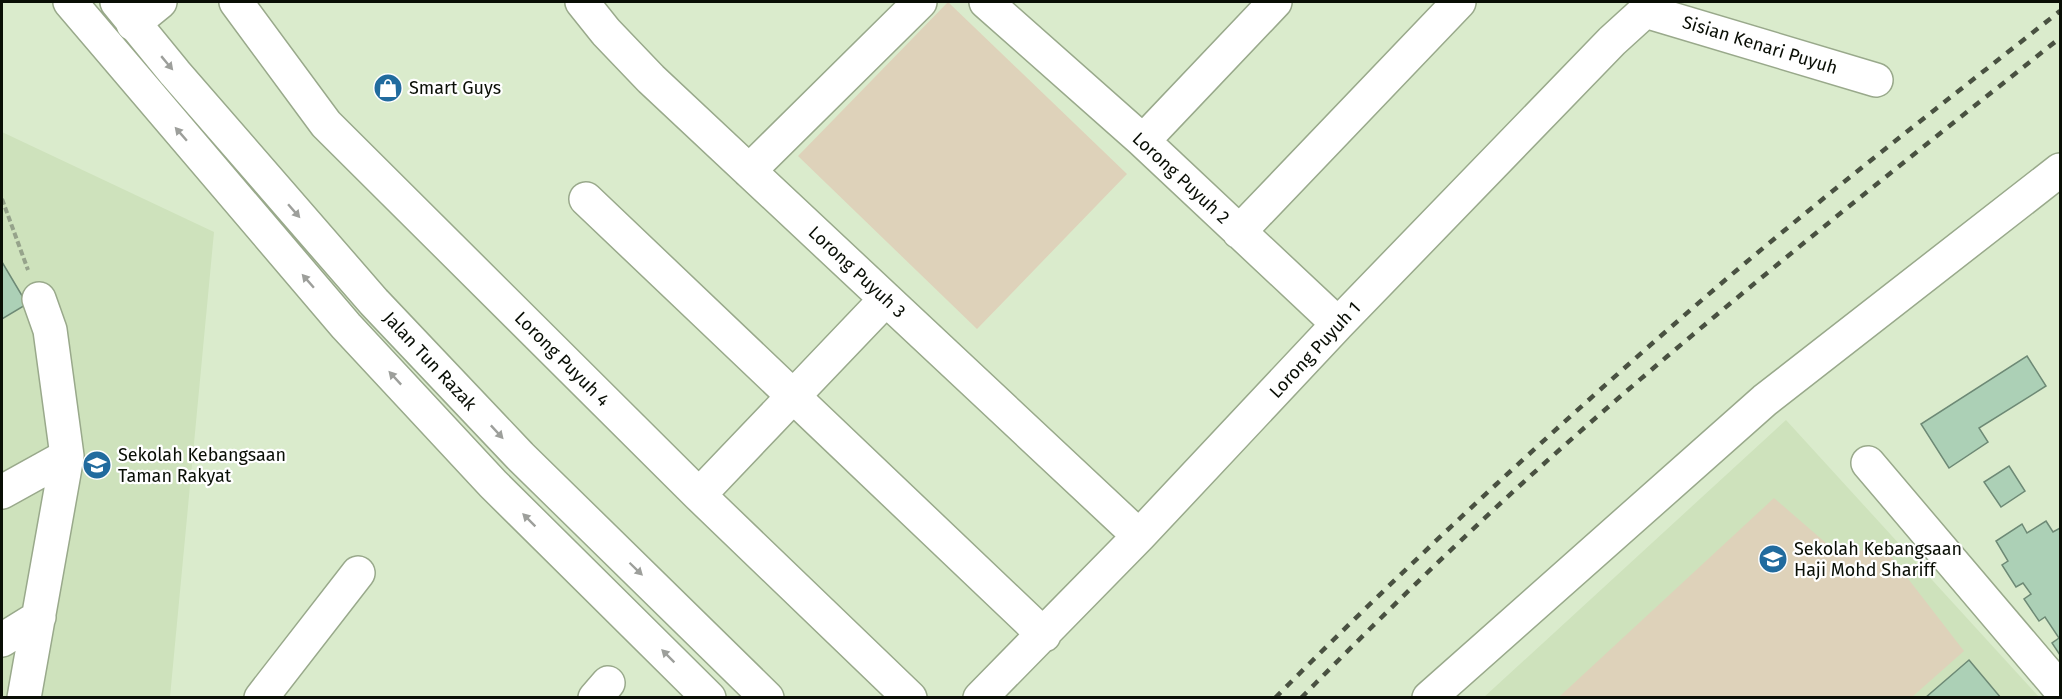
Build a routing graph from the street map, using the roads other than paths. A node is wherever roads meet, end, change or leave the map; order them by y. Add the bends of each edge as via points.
1 (70, 2) edge
2 (160, 2) edge
3 (236, 2) edge
4 (582, 2) edge
5 (920, 2) edge
6 (986, 2) edge
7 (1275, 2) edge
8 (1459, 2) edge
9 (1646, 6) edge
10 (125, 13) edge
11 (1876, 80) dead end
12 (1143, 141) junction
13 (2061, 170) edge
14 (749, 171) junction
15 (586, 199) dead end
16 (1239, 232) junction
17 (39, 299) road end
18 (886, 299) junction
19 (1338, 324) junction
20 (794, 397) junction
21 (67, 456) junction
22 (1868, 463) dead end
23 (2, 492) edge
24 (699, 495) junction
25 (1139, 536) junction
26 (358, 573) dead end
27 (39, 617) junction
28 (1044, 635) junction
29 (2, 640) edge
30 (2061, 689) edge
31 (24, 698) edge
32 (261, 698) edge
33 (709, 698) edge
34 (767, 698) edge
35 (910, 698) edge
36 (980, 698) edge
37 (1429, 698) edge

33 -> 1 street, Jalan Tun Razak via 493,484 354,334
2 - 10 street
3 - 24 street, Lorong Puyuh 4 via 326,124
4 - 14 street, Lorong Puyuh 3 via 651,79
5 - 14 street
6 - 12 street, Lorong Puyuh 2
7 - 12 street
8 - 16 street
9 - 11 street, Sisian Kenari Puyuh
9 - 19 street, Lorong Puyuh 1
10 -> 34 street, Jalan Tun Razak via 374,302 520,456
12 - 16 street, Lorong Puyuh 2
13 - 37 street via 1765,400
14 - 18 street, Lorong Puyuh 3
15 - 20 street
16 - 19 street, Lorong Puyuh 2
17 - 21 street via 50,330
18 - 20 street
18 - 25 street, Lorong Puyuh 3
19 - 25 street, Lorong Puyuh 1
20 - 24 street
20 - 28 street
21 - 23 street
21 - 27 street
22 - 30 street
24 - 35 street, Lorong Puyuh 4
25 - 28 street, Lorong Puyuh 1
26 - 32 street
27 - 29 street
27 - 31 street
28 - 36 street, Lorong Puyuh 1

